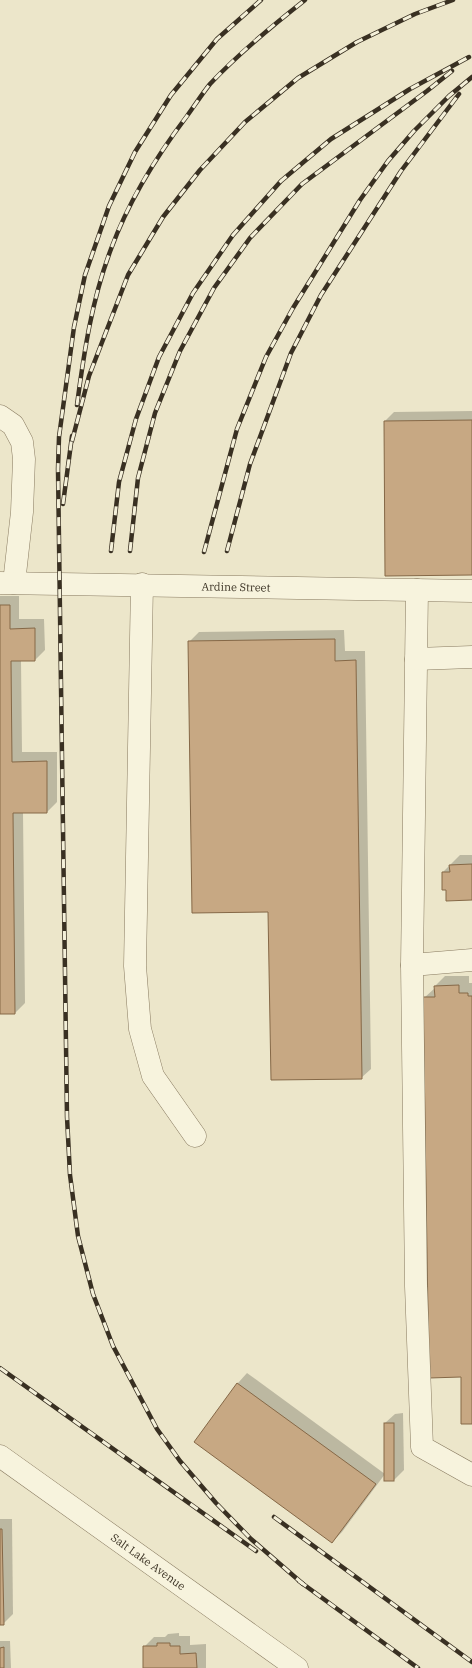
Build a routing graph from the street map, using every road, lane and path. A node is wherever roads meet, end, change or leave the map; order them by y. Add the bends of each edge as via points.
1 (0, 416) edge
2 (7, 583) edge
3 (142, 584) junction
4 (417, 590) junction
5 (472, 590) edge
6 (472, 657) edge
7 (416, 659) junction
8 (472, 960) edge
9 (412, 966) junction
10 (195, 1136) dead end
11 (0, 1456) edge
12 (472, 1475) edge
13 (297, 1668) edge

1 - 2 street via 13,425 22,442 24,459 22,519
2 - 3 street, Ardine Street
3 - 4 street, Ardine Street
3 - 10 street via 135,966 140,1028 153,1076
4 - 5 street, Ardine Street
4 - 7 street
6 - 7 street
7 - 9 street
8 - 9 street
9 - 12 street via 416,1286 422,1447
11 - 13 street, Salt Lake Avenue

